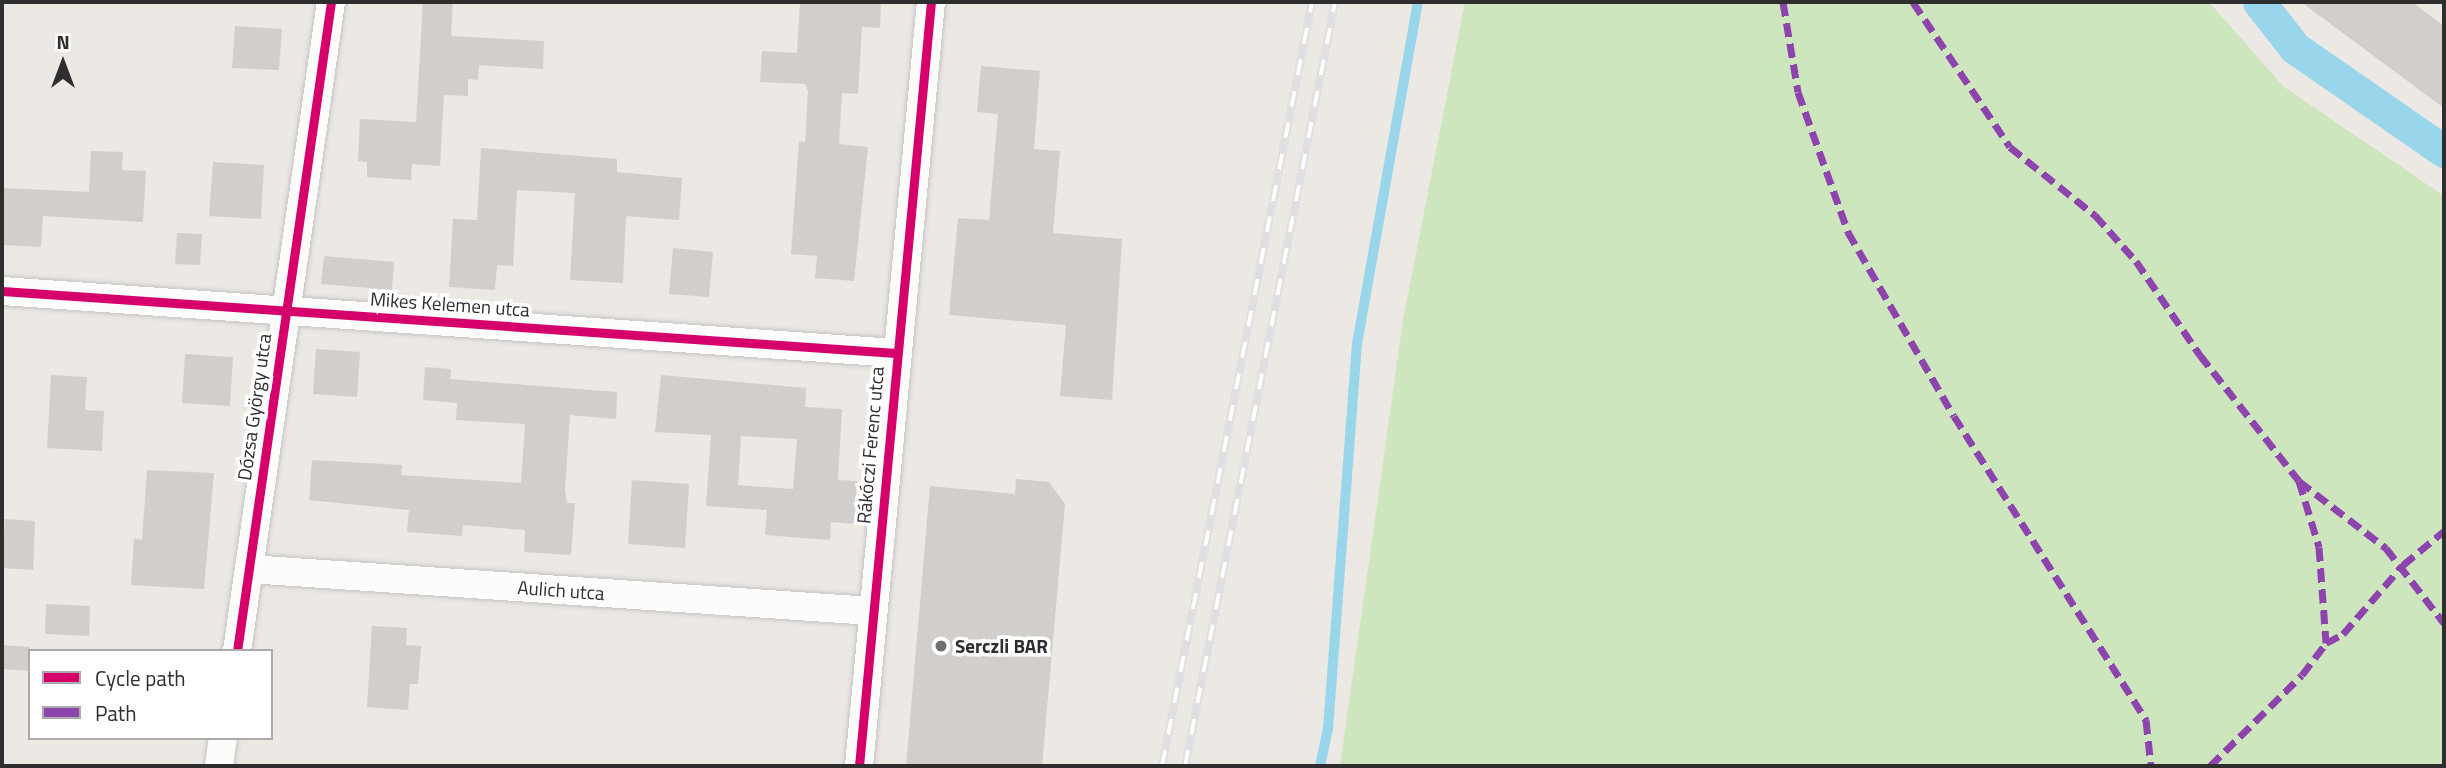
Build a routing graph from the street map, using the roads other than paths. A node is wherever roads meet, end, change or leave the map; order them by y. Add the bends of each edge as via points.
1 (331, 2) edge
2 (931, 2) edge
3 (2, 291) edge
4 (285, 310) junction
5 (896, 353) junction
6 (249, 569) junction
7 (872, 611) junction
8 (237, 649) edge
9 (223, 740) edge
10 (219, 766) edge
11 (859, 766) edge

1 - 4 street, Dózsa György utca
2 - 5 street, Rákóczi Ferenc utca
3 - 4 street, Mikes Kelemen utca
4 - 5 street, Mikes Kelemen utca
4 - 6 street, Dózsa György utca
5 - 7 street, Rákóczi Ferenc utca
6 - 7 street, Aulich utca
6 - 8 street, Dózsa György utca
7 - 11 street, Rákóczi Ferenc utca
9 - 10 street

